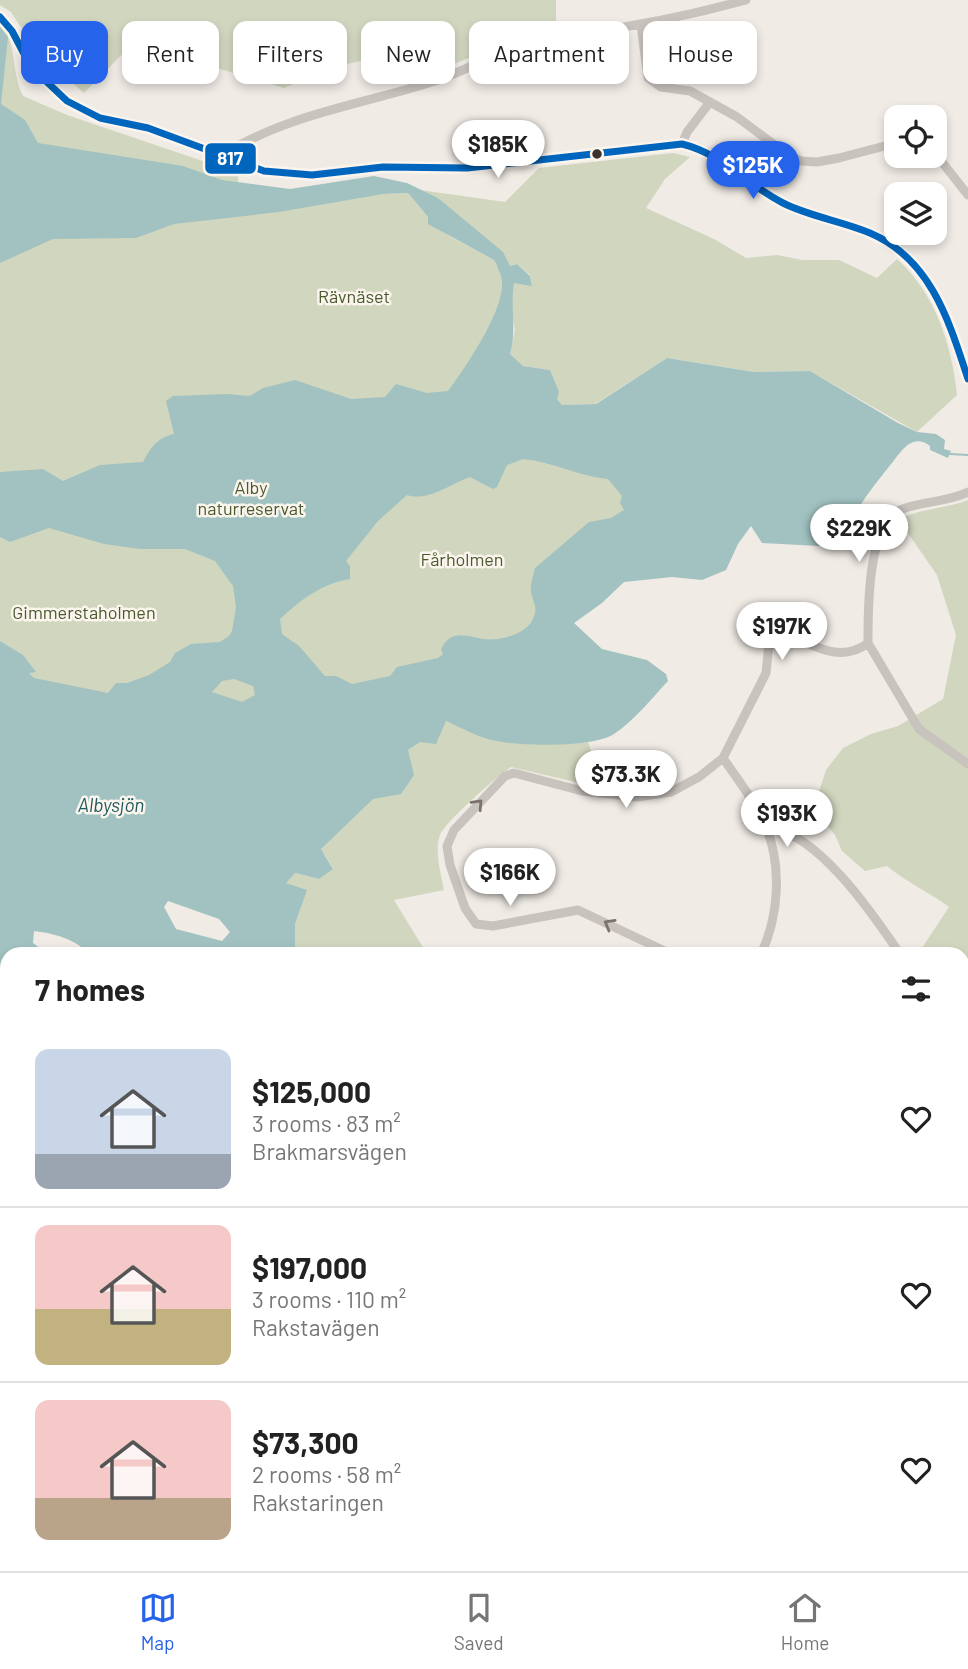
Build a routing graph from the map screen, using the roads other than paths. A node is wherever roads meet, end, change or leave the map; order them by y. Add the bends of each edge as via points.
1 (747, 0) edge
2 (0, 17) edge
3 (641, 25) junction
4 (710, 102) junction
5 (682, 145) junction
6 (884, 146) edge
7 (224, 155) junction
8 (947, 168) edge
9 (968, 195) edge
10 (968, 379) edge
11 (968, 492) edge
12 (868, 643) junction
13 (723, 758) junction
14 (968, 764) edge
15 (766, 827) junction
16 (656, 947) edge
17 (764, 947) edge
18 (895, 947) edge

1 - 3 street
2 - 7 street via 31,67 67,101 100,118 148,128
3 - 4 street via 648,78 661,87 690,92
3 - 7 street via 538,38 444,78 327,111 246,141
4 - 5 street
4 - 6 street via 802,161 839,158
5 - 7 street via 512,164 383,167 312,175 264,171
5 - 10 street via 720,157 783,203 873,234 905,253 941,300
8 - 9 street
11 - 12 street via 901,509 881,531 868,592
12 - 13 street via 851,653 835,653 785,634 774,638 758,695
12 - 14 street via 919,729
13 - 15 street
16 -> 13 street via 578,910 477,925 465,908 447,846 461,821 505,776 514,773 582,790 637,797 671,792
15 - 17 street via 775,900 774,920
15 - 18 street via 777,828 819,855 846,881

